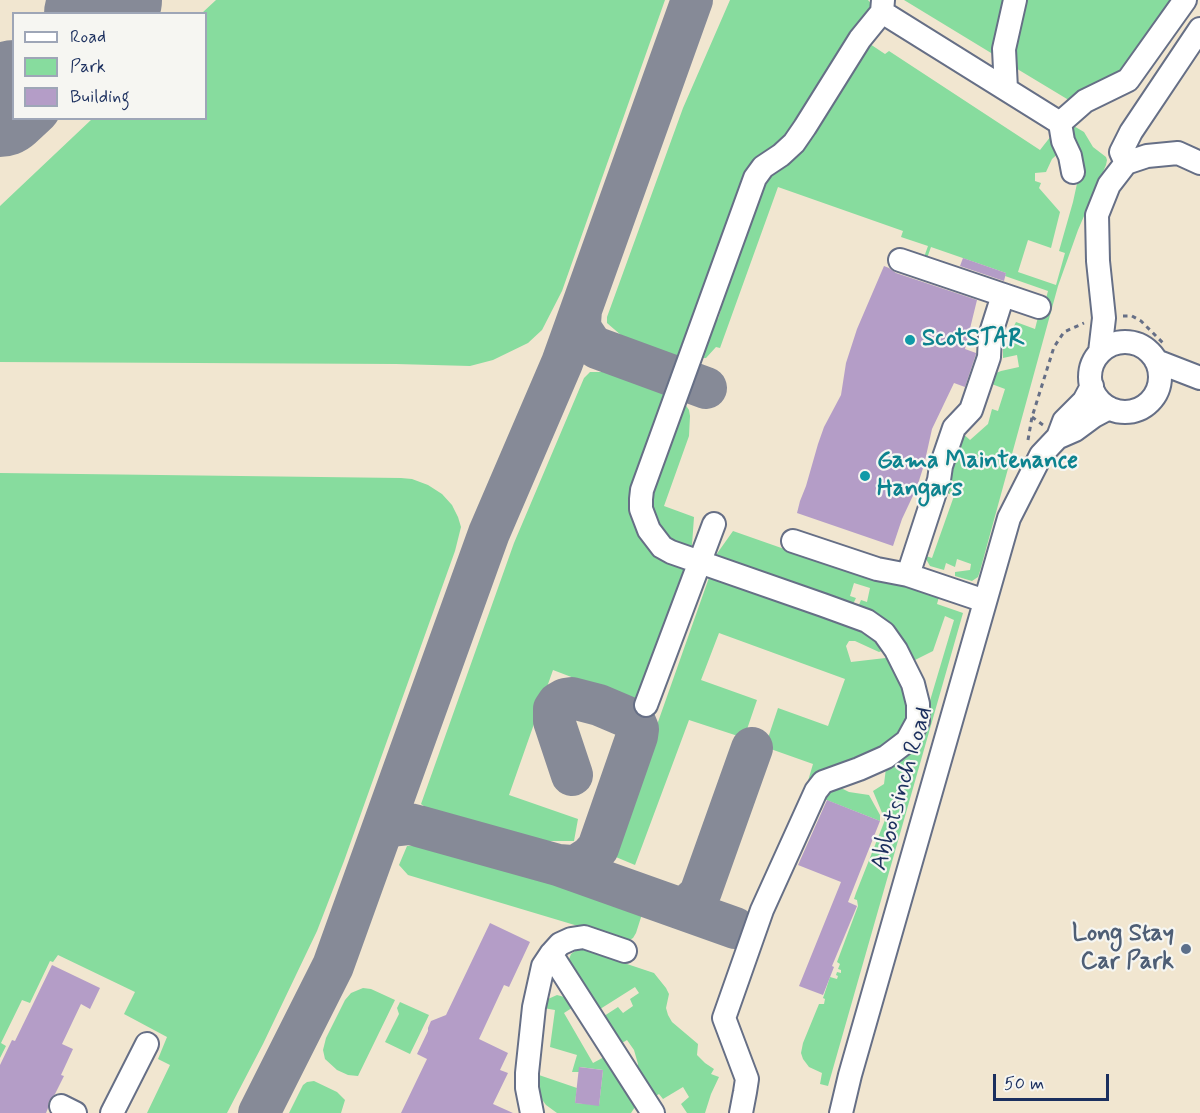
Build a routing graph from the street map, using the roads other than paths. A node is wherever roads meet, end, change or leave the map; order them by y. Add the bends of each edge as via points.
1 (1015, 0) edge
2 (1185, 0) edge
3 (882, 6) edge
4 (1200, 29) edge
5 (1006, 89) junction
6 (1060, 123) junction
7 (1126, 163) junction
8 (1200, 163) edge
9 (1073, 171) dead end
10 (900, 260) dead end
11 (1003, 295) junction
12 (1039, 308) dead end
13 (1104, 318) junction
14 (1130, 342) junction
15 (1100, 352) junction
16 (1161, 353) junction
17 (1200, 378) edge
18 (1092, 386) junction
19 (1200, 386) edge
20 (1156, 393) junction
21 (1109, 408) junction
22 (1058, 437) junction
23 (714, 524) dead end
24 (793, 541) dead end
25 (700, 563) junction
26 (908, 575) junction
27 (985, 602) junction
28 (646, 705) dead end
29 (625, 951) dead end
30 (551, 954) junction
31 (147, 1044) dead end
32 (112, 1113) edge
33 (532, 1113) edge
34 (653, 1113) edge
35 (741, 1113) edge
36 (841, 1113) edge

1 - 5 street via 1004,50
2 - 6 street via 1128,80 1085,101
3 - 5 street
3 - 25 street via 794,143 755,178 642,490 644,520 656,540 671,552
4 - 7 street via 1131,132 1121,152
5 - 6 street
6 - 9 street
7 - 8 street via 1146,156 1178,153
7 - 13 street via 1109,185 1097,215
10 - 11 street
11 - 12 street
11 - 26 street via 990,336 989,357 971,410 954,428
13 - 14 street
13 - 15 street
14 - 15 street via 1109,345
14 - 16 street
15 - 18 street via 1090,371
16 - 17 street
16 - 20 street
18 - 21 street via 1096,397
18 - 22 street via 1084,401 1064,421
19 - 20 street
20 - 21 street via 1141,408
21 - 22 street
22 - 27 street, Abbotsinch Road via 1041,455 1009,518
23 - 25 street
24 - 26 street via 877,569
25 - 28 street
25 - 35 street via 867,621 884,633 896,650 918,704 918,721 907,741 886,757 823,782 816,791 762,910 724,1018 747,1078
26 - 27 street
27 - 36 street, Abbotsinch Road
29 - 30 street via 584,937 560,944
30 - 33 street via 543,966 534,1008 527,1073
30 - 34 street
31 - 32 street

